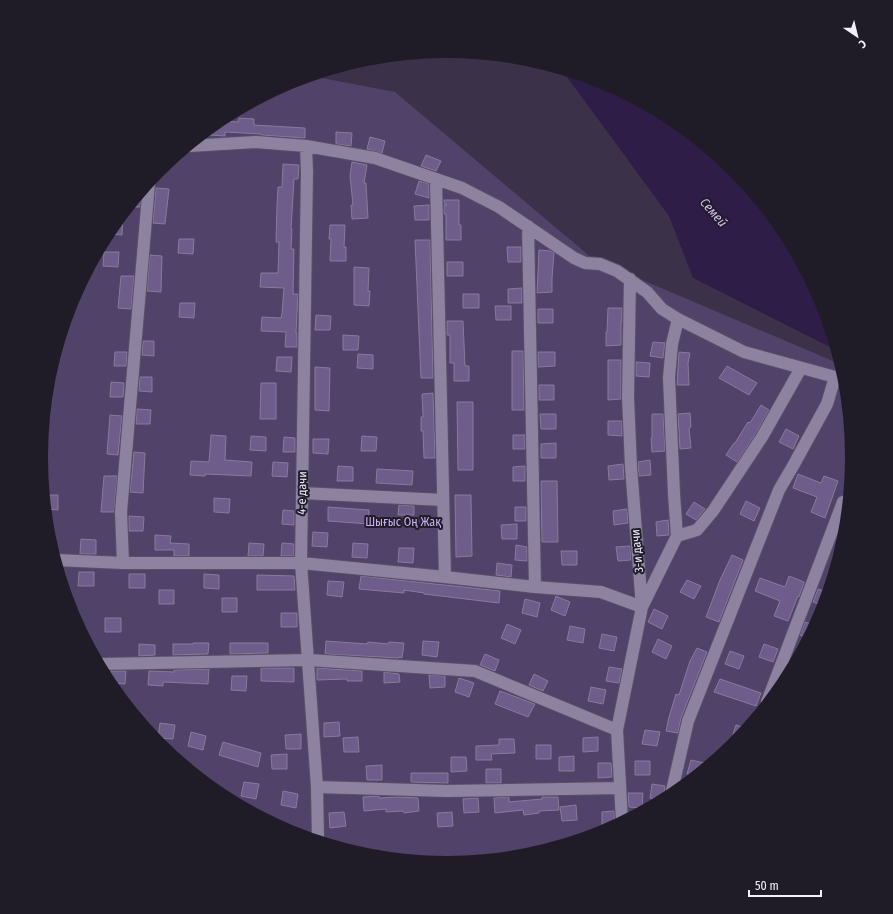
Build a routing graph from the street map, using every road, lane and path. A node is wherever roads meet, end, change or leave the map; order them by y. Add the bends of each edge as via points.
1 (198, 145) edge
2 (306, 146) junction
3 (436, 180) junction
4 (148, 193) edge
5 (528, 226) junction
6 (630, 279) junction
7 (678, 319) junction
8 (802, 368) junction
9 (837, 378) edge
10 (838, 383) edge
11 (302, 493) junction
12 (443, 500) junction
13 (842, 504) edge
14 (677, 536) junction
15 (62, 560) edge
16 (123, 563) junction
17 (301, 563) junction
18 (445, 577) junction
19 (535, 587) junction
20 (642, 606) junction
21 (309, 660) junction
22 (106, 664) edge
23 (774, 684) edge
24 (617, 730) junction
25 (674, 784) edge
26 (317, 787) junction
27 (620, 788) junction
28 (622, 815) edge
29 (318, 834) edge

1 - 2 lane via 256,142
2 - 3 lane via 375,158
2 - 11 lane, 4-е дачи
3 - 5 lane via 462,188
3 - 12 lane
4 - 16 lane via 120,512
5 - 6 lane via 574,258 585,263 600,264
5 - 19 lane
6 - 7 lane via 647,292 662,309
6 - 20 lane, 3-и дачи via 628,397
7 - 8 lane via 744,352
7 - 14 lane via 668,378
8 - 9 lane
8 - 14 lane via 762,437 713,511 697,530
10 - 25 lane via 779,490 688,721
11 - 12 lane
11 - 17 lane, 4-е дачи
12 - 18 lane
13 - 23 lane
14 - 20 lane
15 - 16 lane
16 - 17 lane
17 - 18 lane
17 - 21 lane, 4-е дачи
18 - 19 lane
19 - 20 lane via 600,592
20 - 24 lane, 3-и дачи
21 - 22 lane
21 - 24 lane via 475,672
21 - 26 lane, 4-е дачи
24 - 27 lane, 3-и дачи
26 - 27 lane via 447,791
26 - 29 lane, 4-е дачи
27 - 28 lane, 3-и дачи

